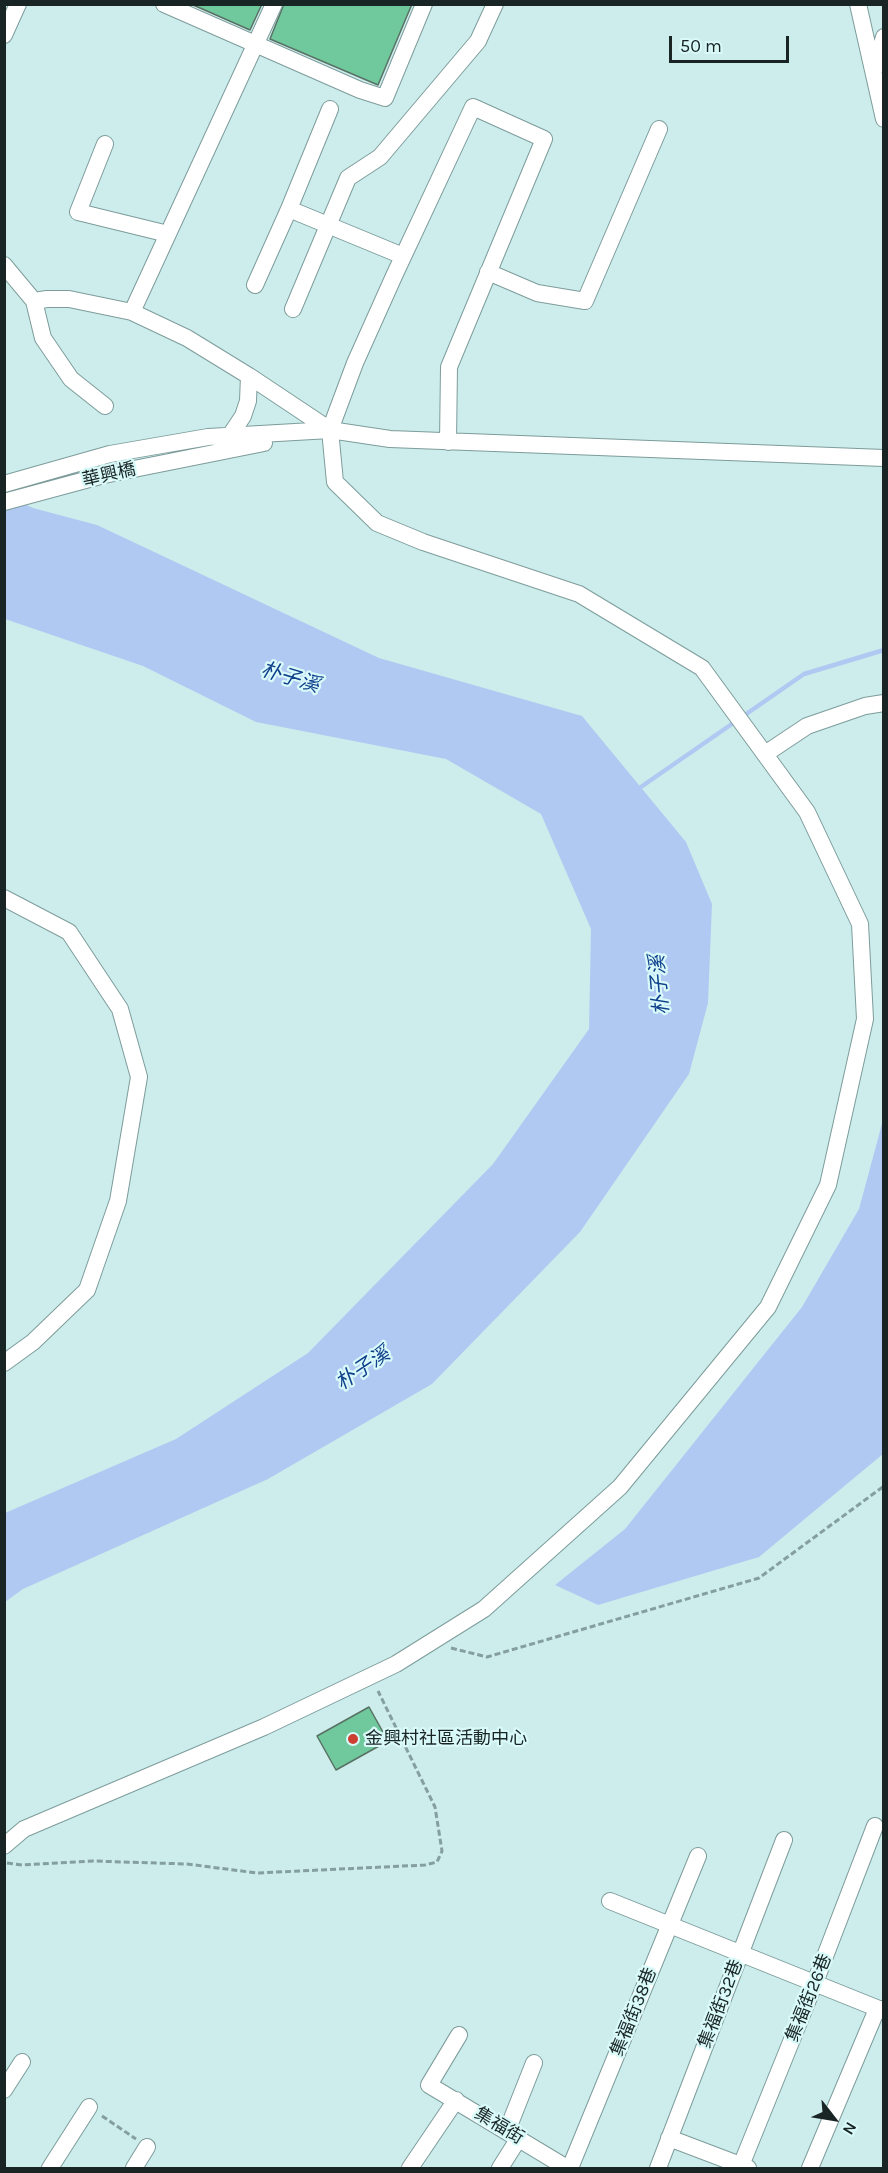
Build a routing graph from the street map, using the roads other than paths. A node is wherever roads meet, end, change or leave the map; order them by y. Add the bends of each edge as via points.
1 (18, 4) edge
2 (274, 4) edge
3 (424, 4) edge
4 (495, 4) edge
5 (858, 4) edge
6 (171, 6) edge
7 (4, 34) edge
8 (884, 37) edge
9 (255, 44) junction
10 (874, 71) junction
11 (330, 109) dead end
12 (884, 119) edge
13 (659, 129) dead end
14 (105, 144) dead end
15 (289, 209) junction
16 (329, 226) junction
17 (168, 234) junction
18 (403, 256) junction
19 (4, 265) edge
20 (488, 272) junction
21 (255, 285) dead end
22 (34, 301) junction
23 (293, 309) dead end
24 (132, 312) junction
25 (249, 376) junction
26 (105, 405) dead end
27 (330, 430) junction
28 (229, 437) junction
29 (448, 442) junction
30 (884, 458) edge
31 (4, 484) edge
32 (4, 502) edge
33 (884, 703) edge
34 (765, 754) junction
35 (4, 898) edge
36 (4, 1363) edge
37 (875, 1826) dead end
38 (784, 1840) dead end
39 (4, 1846) edge
40 (698, 1856) dead end
41 (610, 1901) dead end
42 (669, 1925) junction
43 (741, 1953) junction
44 (814, 1985) junction
45 (881, 2010) edge
46 (459, 2035) dead end
47 (22, 2062) dead end
48 (534, 2063) dead end
49 (4, 2090) edge
50 (456, 2100) junction
51 (89, 2107) road end
52 (513, 2135) junction
53 (669, 2138) junction
54 (147, 2147) road end
55 (743, 2168) edge
56 (50, 2169) edge
57 (134, 2169) edge
58 (410, 2169) edge
59 (500, 2169) edge
60 (569, 2169) edge
61 (658, 2169) edge
62 (810, 2169) edge

1 - 7 street
2 - 9 street
3 - 9 street via 385,98
4 - 16 street via 478,41 380,157 348,178
5 - 10 street
6 - 9 street
8 - 10 street
9 - 17 street
10 - 12 street
11 - 15 street
13 - 20 street via 585,301 537,293
14 - 17 street via 78,212
15 - 16 street
15 - 21 street
16 - 18 street
16 - 23 street
17 - 24 street
18 - 20 street via 473,107 544,139
18 - 27 street
19 - 22 street
20 - 29 street via 449,367
22 - 24 street via 69,299
22 - 26 street via 43,339 71,379
24 - 25 street via 187,338
25 - 27 street
25 - 28 street via 248,401
27 - 28 street, 華興橋
27 - 29 street
27 - 32 street, 華興橋 via 104,475
27 - 34 street via 335,482 376,522 423,542 579,594 702,668
28 - 31 street, 華興橋 via 110,454
29 - 30 street
33 - 34 street via 807,726
34 - 39 street via 807,812 860,924 865,1019 828,1185 768,1307 620,1487 484,1609 396,1664 264,1727 24,1829
35 - 36 street via 69,933 120,1009 139,1077 118,1201 87,1290 33,1342
37 - 44 street, 集福街26巷
38 - 43 street, 集福街32巷
40 - 42 street, 集福街38巷
41 - 42 street
42 - 43 street
42 - 60 street, 集福街38巷
43 - 44 street
43 - 53 street, 集福街32巷
44 - 45 street
44 - 55 street, 集福街26巷
45 - 62 street
46 - 50 street, 集福街 via 429,2085
47 - 49 street
48 - 52 street
50 - 52 street, 集福街
50 - 58 street
51 - 56 street
52 - 59 street
52 - 60 street, 集福街
53 - 55 street
53 - 61 street, 集福街32巷
54 - 57 street

